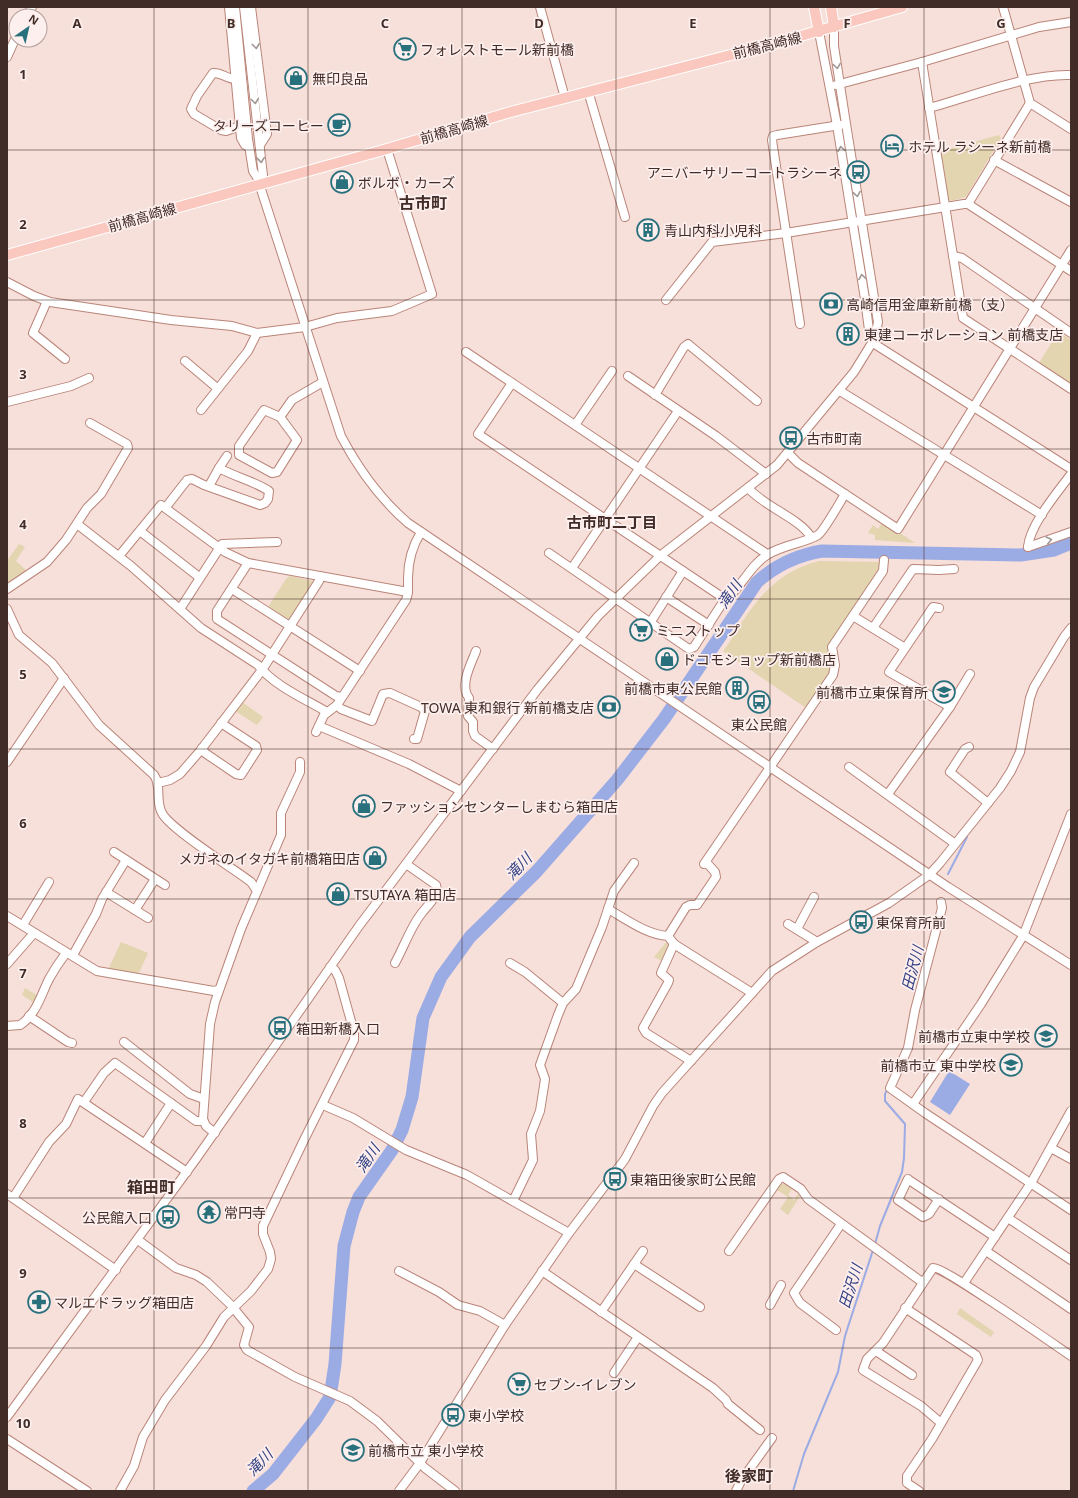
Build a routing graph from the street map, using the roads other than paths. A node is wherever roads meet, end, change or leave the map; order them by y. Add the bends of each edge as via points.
1 (229, 7) edge
2 (234, 7) edge
3 (244, 7) edge
4 (251, 7) edge
5 (540, 7) edge
6 (831, 7) edge
7 (902, 7) edge
8 (1003, 7) edge
9 (813, 10) edge
10 (1071, 22) edge
11 (834, 27) junction
12 (819, 32) junction
13 (1011, 36) junction
14 (922, 62) junction
15 (1071, 75) edge
16 (235, 79) junction
17 (1024, 81) junction
18 (840, 84) junction
19 (829, 86) junction
20 (588, 91) junction
21 (565, 98) junction
22 (1030, 103) junction
23 (929, 108) junction
24 (846, 124) junction
25 (837, 125) junction
26 (240, 126) junction
27 (1071, 129) edge
28 (248, 143) junction
29 (260, 145) junction
30 (387, 149) junction
31 (994, 160) junction
32 (259, 184) junction
33 (1071, 202) edge
34 (968, 204) junction
35 (945, 208) junction
36 (625, 217) dead end
37 (857, 222) junction
38 (786, 233) junction
39 (1071, 250) edge
40 (7, 255) edge
41 (953, 256) junction
42 (1062, 264) junction
43 (1071, 271) edge
44 (7, 282) edge
45 (666, 300) dead end
46 (47, 301) junction
47 (1035, 308) junction
48 (800, 324) dead end
49 (305, 327) junction
50 (257, 332) junction
51 (1071, 333) edge
52 (873, 343) junction
53 (1009, 348) junction
54 (466, 352) dead end
55 (65, 359) dead end
56 (185, 361) dead end
57 (612, 371) dead end
58 (628, 376) dead end
59 (89, 378) dead end
60 (323, 382) junction
61 (512, 383) junction
62 (217, 388) junction
63 (1071, 389) edge
64 (840, 391) junction
65 (655, 395) junction
66 (757, 401) dead end
67 (7, 402) edge
68 (974, 408) junction
69 (201, 410) dead end
70 (678, 411) junction
71 (280, 417) junction
72 (90, 423) dead end
73 (575, 425) junction
74 (788, 453) junction
75 (944, 454) junction
76 (227, 456) dead end
77 (219, 468) junction
78 (639, 468) junction
79 (1071, 469) edge
80 (766, 474) junction
81 (1071, 474) edge
82 (209, 486) junction
83 (748, 488) junction
84 (845, 494) junction
85 (166, 507) junction
86 (1042, 515) junction
87 (710, 516) junction
88 (605, 518) junction
89 (77, 524) junction
90 (140, 531) junction
91 (421, 532) junction
92 (1071, 532) edge
93 (811, 537) junction
94 (277, 542) dead end
95 (218, 548) junction
96 (549, 553) dead end
97 (767, 554) junction
98 (119, 556) junction
99 (660, 556) junction
100 (884, 560) dead end
101 (248, 563) junction
102 (572, 568) junction
103 (954, 568) dead end
104 (683, 571) junction
105 (320, 576) junction
106 (200, 577) junction
107 (7, 589) edge
108 (232, 589) junction
109 (408, 592) junction
110 (666, 597) junction
111 (614, 599) junction
112 (725, 599) junction
113 (940, 608) dead end
114 (7, 609) edge
115 (180, 609) junction
116 (853, 616) junction
117 (650, 623) junction
118 (709, 625) junction
119 (290, 626) junction
120 (873, 628) junction
121 (1071, 628) edge
122 (580, 638) junction
123 (905, 648) junction
124 (476, 651) dead end
125 (272, 654) junction
126 (262, 670) junction
127 (360, 671) junction
128 (970, 674) dead end
129 (64, 678) junction
130 (339, 701) junction
131 (950, 708) junction
132 (327, 712) junction
133 (222, 723) junction
134 (414, 739) dead end
135 (969, 747) dead end
136 (202, 748) junction
137 (493, 749) junction
138 (8, 759) edge
139 (300, 762) dead end
140 (770, 767) junction
141 (849, 767) dead end
142 (158, 783) junction
143 (461, 791) junction
144 (888, 794) junction
145 (988, 803) junction
146 (1071, 814) edge
147 (954, 843) junction
148 (114, 852) dead end
149 (126, 860) junction
150 (634, 862) dead end
151 (406, 864) junction
152 (929, 875) junction
153 (155, 879) junction
154 (49, 882) dead end
155 (165, 885) dead end
156 (257, 891) junction
157 (106, 892) junction
158 (814, 897) dead end
159 (941, 902) dead end
160 (608, 908) junction
161 (135, 910) junction
162 (7, 916) edge
163 (148, 918) dead end
164 (788, 924) dead end
165 (23, 925) junction
166 (797, 929) junction
167 (34, 933) junction
168 (668, 936) junction
169 (1023, 936) junction
170 (817, 942) junction
171 (674, 944) junction
172 (69, 954) junction
173 (396, 963) dead end
174 (510, 963) dead end
175 (7, 964) edge
176 (1071, 965) edge
177 (330, 967) junction
178 (218, 990) junction
179 (752, 993) junction
180 (563, 1004) junction
181 (29, 1016) junction
182 (7, 1026) edge
183 (72, 1042) dead end
184 (124, 1042) dead end
185 (691, 1061) junction
186 (204, 1098) junction
187 (84, 1102) junction
188 (171, 1103) junction
189 (323, 1104) junction
190 (913, 1104) junction
191 (1071, 1111) edge
192 (203, 1121) junction
193 (215, 1133) junction
194 (145, 1143) junction
195 (1051, 1148) junction
196 (1071, 1159) edge
197 (187, 1172) junction
198 (1031, 1183) junction
199 (10, 1196) edge
200 (939, 1199) junction
201 (513, 1201) junction
202 (1071, 1210) edge
203 (1008, 1218) junction
204 (841, 1224) junction
205 (569, 1233) junction
206 (995, 1237) junction
207 (138, 1240) junction
208 (643, 1251) dead end
209 (729, 1251) dead end
210 (986, 1251) junction
211 (1071, 1260) edge
212 (634, 1264) junction
213 (116, 1270) junction
214 (400, 1271) dead end
215 (542, 1271) junction
216 (922, 1282) junction
217 (964, 1284) junction
218 (781, 1285) dead end
219 (770, 1306) dead end
220 (700, 1307) dead end
221 (905, 1308) junction
222 (234, 1309) junction
223 (1071, 1309) edge
224 (601, 1312) junction
225 (505, 1324) junction
226 (836, 1330) dead end
227 (638, 1337) junction
228 (876, 1351) junction
229 (1071, 1356) edge
230 (614, 1373) dead end
231 (912, 1375) dead end
232 (7, 1417) edge
233 (941, 1423) junction
234 (760, 1430) dead end
235 (772, 1438) dead end
236 (7, 1439) edge
237 (420, 1463) junction
238 (87, 1491) edge
239 (120, 1491) edge
240 (399, 1491) edge
241 (455, 1491) edge
242 (736, 1491) edge
243 (919, 1491) edge

1 - 16 street
2 - 28 street
3 -> 29 street
4 -> 29 street via 267,134
5 - 21 street
6 - 11 main road
7 - 11 main road, 前橋高崎線
8 - 13 street
9 - 12 main road
10 - 13 street via 1039,27
11 - 12 main road, 前橋高崎線
11 -> 18 street
12 - 19 street
12 - 20 main road, 前橋高崎線
13 - 14 street
13 - 17 street
14 - 18 street
14 - 23 street
15 - 17 street
16 - 26 street
16 - 26 street via 213,73 191,110 222,130
17 - 22 street
17 - 23 street
18 - 19 street
18 - 24 street
19 - 25 street
20 - 21 main road, 前橋高崎線
20 - 36 street
21 - 30 main road, 前橋高崎線
22 - 27 street
22 - 31 street
23 - 35 street
24 - 25 street
24 -> 37 street
37 -> 25 street
25 - 38 street via 773,136
26 - 28 street via 242,141
28 - 32 street via 253,171
29 -> 32 street via 263,175
30 - 32 main road, 前橋高崎線
30 - 49 street via 432,294 392,311 337,318
31 - 33 street
31 - 34 street
32 - 40 main road, 前橋高崎線
32 - 49 street
34 - 35 street
34 - 42 street
35 - 37 street
35 - 41 street
37 - 38 street
37 - 52 street via 878,322
38 - 45 street via 712,242
38 - 48 street
39 - 42 street
41 - 47 street via 962,258
41 - 53 street via 963,318
42 - 43 street
42 - 47 street
44 - 46 street
46 - 50 street via 171,320 232,326
46 - 55 street via 33,333
47 - 51 street
47 - 53 street
49 - 50 street
49 - 60 street
50 - 62 street via 248,351
52 - 64 street
52 - 68 street
53 - 63 street
53 - 68 street
54 - 61 street
56 - 62 street
57 - 73 street
58 - 65 street
59 - 67 street via 71,386
60 - 71 street via 292,400
60 - 91 street via 341,436 361,472 387,503
61 - 73 street
61 - 88 street via 478,434
62 - 69 street
64 - 74 street
64 - 75 street
65 - 66 street via 684,346 688,344
65 - 70 street
68 - 75 street
68 - 79 street
70 - 78 street
70 - 80 street via 722,440
71 - 71 street via 297,440 277,472 272,473 239,455 237,450 264,410
72 - 89 street via 129,446 104,489
73 - 78 street
74 - 80 street
74 - 84 street via 798,463
75 - 84 street via 898,530
75 - 86 street
76 - 77 street
77 - 82 street
77 - 82 street via 269,491 268,499 260,505
78 - 87 street
78 - 88 street
80 - 83 street
81 - 86 street
82 - 85 street via 192,479 187,480
83 - 87 street
83 - 93 street via 757,498 805,529
84 - 93 street via 819,534
85 - 90 street via 159,506
85 - 95 street
86 -> 92 street via 1028,546
87 - 97 street
87 - 99 street
88 - 99 street
88 - 102 street
89 - 98 street
89 - 107 street via 47,562
90 - 98 street
90 - 106 street
91 - 109 street via 413,547
91 - 122 street
93 - 97 street
94 - 95 street via 228,543
95 - 101 street
95 - 106 street
96 - 102 street
97 - 112 street
98 - 115 street
99 - 104 street
99 - 111 street
100 - 116 street via 883,571
101 - 105 street
101 - 108 street
102 - 111 street
103 - 120 street via 913,568
104 - 110 street
104 - 112 street
105 - 109 street
105 - 119 street
106 - 115 street
108 - 119 street
108 - 125 street via 217,611 217,619
109 - 127 street via 406,600
110 - 117 street
110 - 118 street
111 - 117 street
111 - 122 street
112 - 118 street
113 - 123 street via 934,607
114 - 129 street via 19,635 45,656
115 - 126 street via 207,632 258,664
116 - 120 street
116 - 140 street via 832,647 835,664 833,675
117 - 118 street via 689,649 694,647
119 - 125 street
119 - 127 street
120 - 123 street
121 - 145 street via 1034,687 1020,752 1005,780
122 - 137 street
122 - 140 street
123 - 131 street via 889,672
124 - 137 street via 468,671 465,689 469,698 468,716 473,722 475,736
125 - 126 street
125 - 130 street via 336,696
126 - 132 street via 287,689
126 - 133 street
127 - 130 street
128 - 131 street
129 - 138 street
129 - 142 street via 98,724 154,774
130 - 132 street
130 - 134 street via 342,709 372,721 383,694 390,693 421,707 425,711 418,739
131 - 144 street
132 - 143 street via 318,729 409,764
133 - 136 street
133 - 136 street via 256,746 257,750 241,775 205,753
135 - 145 street via 950,772
136 - 142 street via 180,774
137 - 143 street
139 - 156 street via 300,772 281,813 281,835
140 - 152 street
140 - 168 street via 705,863 715,872 716,877 696,905 686,907
141 - 144 street
142 - 156 street via 159,806 163,816 251,882
143 - 151 street
144 - 147 street
145 - 147 street
146 - 169 street
147 - 152 street
148 - 149 street
149 - 153 street
149 - 157 street
150 - 160 street via 614,891
151 - 173 street via 437,888 431,903 413,926
151 - 177 street
152 - 169 street
152 - 170 street via 875,912
153 - 155 street
153 - 161 street
154 - 165 street
156 - 178 street
157 - 161 street
157 - 172 street via 96,914
158 - 166 street
159 - 190 street via 942,908 915,1010 908,1048 890,1088
160 - 168 street via 650,932
160 - 180 street via 576,989
161 - 163 street
162 - 165 street
164 - 166 street
165 - 167 street
166 - 170 street
167 - 172 street
167 - 175 street
168 - 171 street
169 - 176 street
169 - 190 street via 981,1004
170 - 179 street via 772,971
171 - 179 street
171 - 185 street via 661,973 669,980 668,983 643,1028 646,1033
172 - 178 street via 103,973
172 - 181 street via 50,979 42,998
174 - 180 street via 525,972
177 - 189 street via 339,978 354,1037
177 - 193 street
178 - 186 street via 210,1024
179 - 185 street
180 - 201 street via 540,1065 544,1086 540,1111 530,1134 533,1160
181 - 182 street via 20,1026
181 - 183 street via 68,1042
184 - 186 street via 190,1094
185 - 205 street via 657,1099 625,1159
186 - 192 street
187 - 188 street via 114,1063
187 - 194 street
187 - 199 street via 77,1100 66,1124
188 - 192 street via 196,1121
188 - 194 street
189 - 201 street via 353,1118 389,1141 434,1163 467,1175
189 - 222 street via 264,1226 263,1234 271,1259 268,1269
190 - 198 street
191 - 195 street
192 - 193 street
193 - 197 street
194 - 197 street
195 - 196 street
195 - 198 street
197 - 207 street
198 - 202 street
198 - 203 street
199 - 213 street
200 - 200 street via 908,1179 898,1200 923,1217 929,1214
200 - 206 street
201 - 205 street
203 - 206 street
203 - 211 street
204 - 209 street via 808,1199 801,1189 780,1177
204 - 216 street
204 - 226 street via 794,1293 800,1303
205 - 215 street
206 - 210 street
207 - 213 street
207 - 222 street via 176,1268 207,1282
208 - 212 street
210 - 217 street
210 - 223 street
212 - 220 street
212 - 224 street
213 - 232 street
214 - 225 street via 458,1305 480,1310
215 - 224 street
215 - 225 street
216 - 217 street via 931,1269 936,1267
216 - 221 street
217 - 229 street
218 - 219 street
221 - 228 street
221 - 233 street via 978,1358
222 - 237 street via 249,1327 244,1348 295,1377 338,1395 371,1417
222 - 239 street via 219,1324 206,1346 165,1400 143,1437 134,1466
224 - 227 street
225 - 237 street
227 - 230 street
227 - 234 street via 714,1388 728,1404
228 - 231 street
228 - 233 street via 868,1359 863,1370 921,1406
233 - 243 street via 907,1478 907,1483
235 - 242 street
236 - 238 street
237 - 240 street
237 - 241 street

